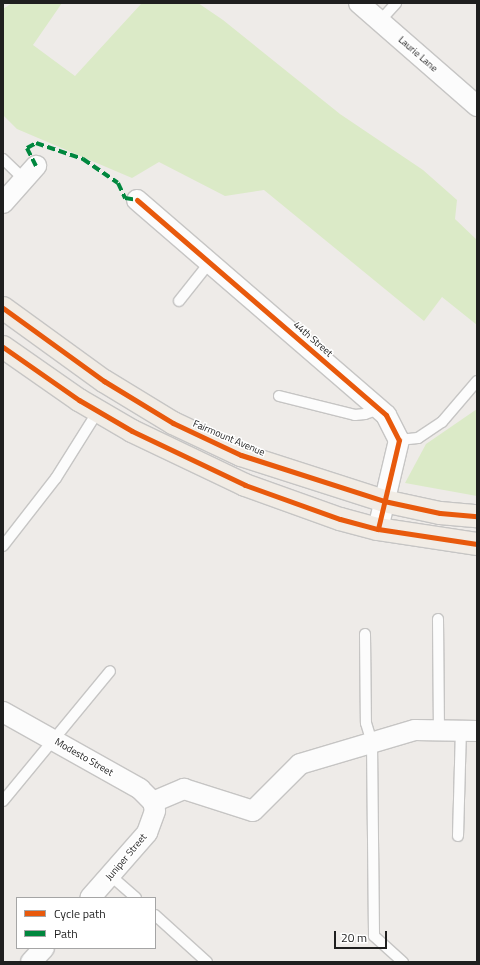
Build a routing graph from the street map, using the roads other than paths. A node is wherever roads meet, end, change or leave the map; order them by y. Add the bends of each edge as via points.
1 (358, 3) edge
2 (396, 3) edge
3 (380, 21) junction
4 (477, 106) edge
5 (3, 159) edge
6 (30, 172) joint
7 (137, 200) dead end
8 (3, 203) edge
9 (210, 262) junction
10 (179, 301) dead end
11 (3, 308) edge
12 (3, 347) edge
13 (477, 382) edge
14 (278, 396) dead end
15 (379, 409) junction
16 (98, 411) junction
17 (399, 440) junction
18 (384, 501) junction
19 (477, 516) edge
20 (378, 529) junction
21 (477, 544) edge
22 (3, 546) edge
23 (438, 619) dead end
24 (364, 634) dead end
25 (110, 671) dead end
26 (3, 712) edge
27 (439, 730) junction
28 (469, 731) edge
29 (55, 740) junction
30 (372, 743) junction
31 (3, 801) edge
32 (154, 806) junction
33 (458, 836) dead end
34 (111, 876) junction
35 (91, 897) edge
36 (135, 897) edge
37 (156, 916) edge
38 (43, 949) edge
39 (31, 962) edge
40 (207, 962) edge
41 (403, 962) edge

1 - 3 street, Laurie Lane
2 - 3 lane
3 - 4 street, Laurie Lane
5 - 6 lane
6 - 8 street
7 - 9 street, 44th Street
9 - 10 lane
9 - 15 street, 44th Street
11 - 18 main road, Fairmount Avenue via 104,381 173,423 241,455
12 - 16 main road
13 - 17 lane via 442,422 418,438
14 - 15 lane via 355,415
15 - 17 street, 44th Street via 386,415
16 - 20 main road via 245,485 340,519
16 - 22 lane via 56,478
17 - 18 street
18 - 19 main road, Fairmount Avenue via 440,513
18 - 20 street
20 - 21 main road
23 - 27 lane
24 - 30 lane via 366,723
25 - 29 lane
26 - 29 street, Modesto Street
27 - 28 street
27 - 30 street via 415,730
28 - 33 lane
29 - 31 lane
29 - 32 street, Modesto Street via 140,789
30 - 32 street via 300,764 253,811 184,788
30 - 41 lane via 374,936
32 - 34 street, Juniper Street via 147,833
34 - 35 street, Juniper Street
34 - 36 lane
37 - 40 lane
38 - 39 street

